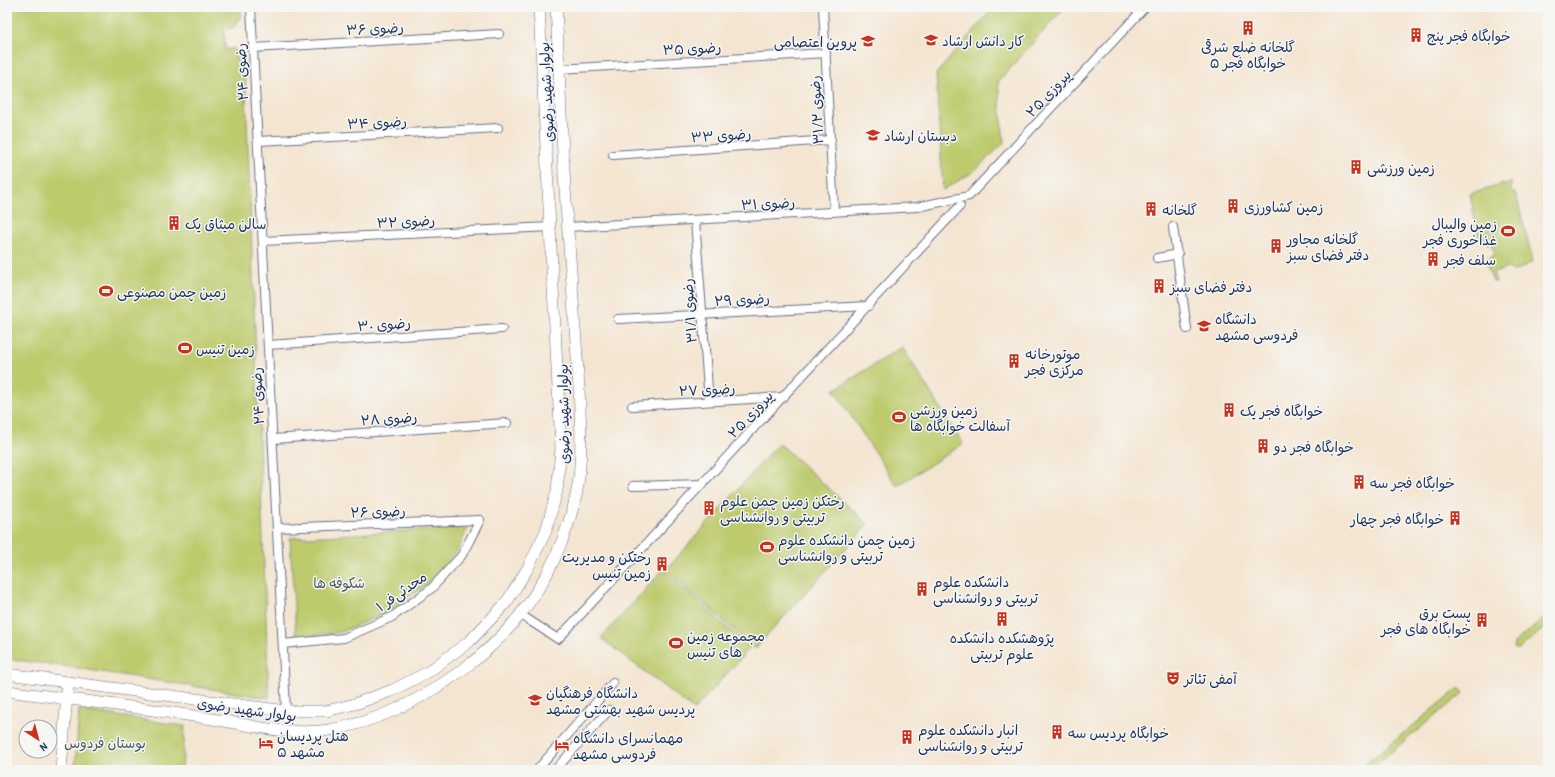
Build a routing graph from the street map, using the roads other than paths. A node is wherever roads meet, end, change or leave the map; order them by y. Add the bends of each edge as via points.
1 (251, 7) edge
2 (539, 7) edge
3 (556, 7) edge
4 (824, 7) edge
5 (1145, 7) edge
6 (499, 34) dead end
7 (253, 48) junction
8 (826, 53) junction
9 (560, 69) junction
10 (498, 128) dead end
11 (831, 140) junction
12 (258, 141) junction
13 (613, 155) dead end
14 (969, 196) joint
15 (960, 206) dead end
16 (834, 212) junction
17 (695, 220) junction
18 (551, 227) junction
19 (568, 227) junction
20 (1173, 227) dead end
21 (263, 241) junction
22 (1178, 254) junction
23 (1156, 258) dead end
24 (868, 306) junction
25 (702, 314) junction
26 (618, 319) dead end
27 (502, 329) dead end
28 (1187, 329) dead end
29 (268, 344) junction
30 (784, 397) junction
31 (709, 402) junction
32 (632, 406) dead end
33 (506, 423) dead end
34 (273, 439) junction
35 (702, 484) junction
36 (633, 486) dead end
37 (480, 520) joint
38 (277, 528) junction
39 (522, 615) junction
40 (283, 644) junction
41 (7, 674) edge
42 (68, 682) junction
43 (613, 683) dead end
44 (7, 691) edge
45 (67, 699) junction
46 (609, 710) dead end
47 (286, 711) junction
48 (61, 770) edge
49 (537, 770) edge
50 (555, 770) edge

1 - 7 street, رضوی ۲۴
2 - 18 street, بولوار شهید رضوی
3 - 9 street, بولوار شهید رضوی
4 - 8 street, رضوی ۳۱/۲
5 - 14 street, پیروزی ۲۵
6 - 7 street, رضوی ۳۶
7 - 12 street, رضوی ۲۴
8 - 9 street, رضوی ۳۵
8 - 11 street, رضوی ۳۱/۲
9 - 19 street, بولوار شهید رضوی
10 - 12 street, رضوی ۳۴
11 - 13 street, رضوی ۳۳
11 - 16 street, رضوی ۳۱/۲
12 - 21 street, رضوی ۲۴
14 - 16 street, رضوی ۳۱ via 917,207
15 - 24 street, پیروزی ۲۵
16 - 17 street, رضوی ۳۱
17 - 19 street, رضوی ۳۱
17 - 25 street, رضوی ۳۱/۱
18 - 19 street
18 - 21 street, رضوی ۳۲
18 - 47 street, بولوار شهید رضوی via 561,448 557,491 550,517 528,568 506,603 470,641 428,672 393,690 355,704 326,711
19 - 39 street, بولوار شهید رضوی via 576,322 581,449 576,494 564,538 545,578
20 - 22 street
21 - 29 street, رضوی ۲۴
22 - 23 street
22 - 28 street
24 - 25 street, رضوی ۲۹
24 - 30 street, پیروزی ۲۵
25 - 26 street, رضوی ۲۹
25 - 31 street, رضوی ۳۱/۱
27 - 29 street, رضوی ۳۰
29 - 34 street, رضوی ۲۴
30 - 31 street, رضوی ۲۷
30 - 35 street, پیروزی ۲۵
31 - 32 street, رضوی ۲۷
33 - 34 street, رضوی ۲۸
34 - 38 street, رضوی ۲۴
35 - 36 street
35 - 39 street, پیروزی ۲۵ via 558,639
37 - 38 street, رضوی ۲۶
37 - 40 street, محدثی‌فر ۱ via 462,555 432,588 392,617 344,638
38 - 40 street, رضوی ۲۴
39 - 45 street, بولوار شهید رضوی via 483,656 438,688 401,708 361,723 328,730 275,730
40 - 47 street, رضوی ۲۴
41 - 42 street, بولوار شهید رضوی
42 - 45 street
42 - 47 street, بولوار شهید رضوی
43 - 49 street
44 - 45 street, بولوار شهید رضوی
45 - 48 street
46 - 50 street

